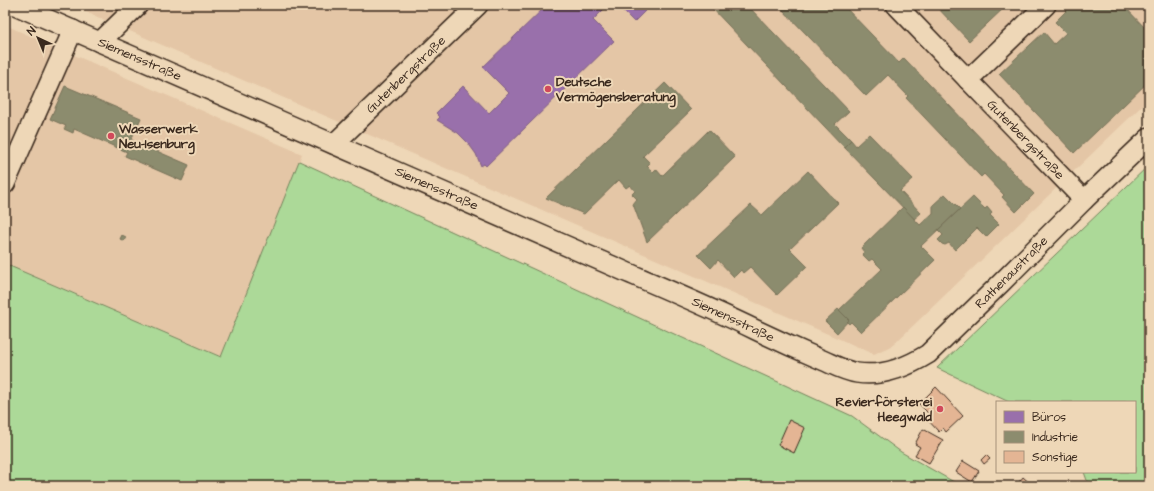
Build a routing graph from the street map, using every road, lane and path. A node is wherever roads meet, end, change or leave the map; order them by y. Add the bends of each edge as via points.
1 (15, 5) edge
2 (138, 5) edge
3 (478, 5) edge
4 (896, 5) edge
5 (1046, 5) edge
6 (73, 30) junction
7 (100, 42) junction
8 (968, 80) junction
9 (1149, 138) edge
10 (334, 144) junction
11 (5, 184) edge
12 (1084, 200) junction
13 (857, 373) joint

1 - 6 street, Siemensstraße
2 - 7 street
3 - 10 street, Gutenbergstraße
4 - 8 street, Gutenbergstraße
5 - 8 street
6 - 7 street, Siemensstraße
6 - 11 street
7 - 10 street, Siemensstraße
8 - 12 street, Gutenbergstraße
9 - 12 street, Rathenaustraße
10 - 13 street, Siemensstraße via 826,362
12 - 13 street, Rathenaustraße via 928,354 897,370

